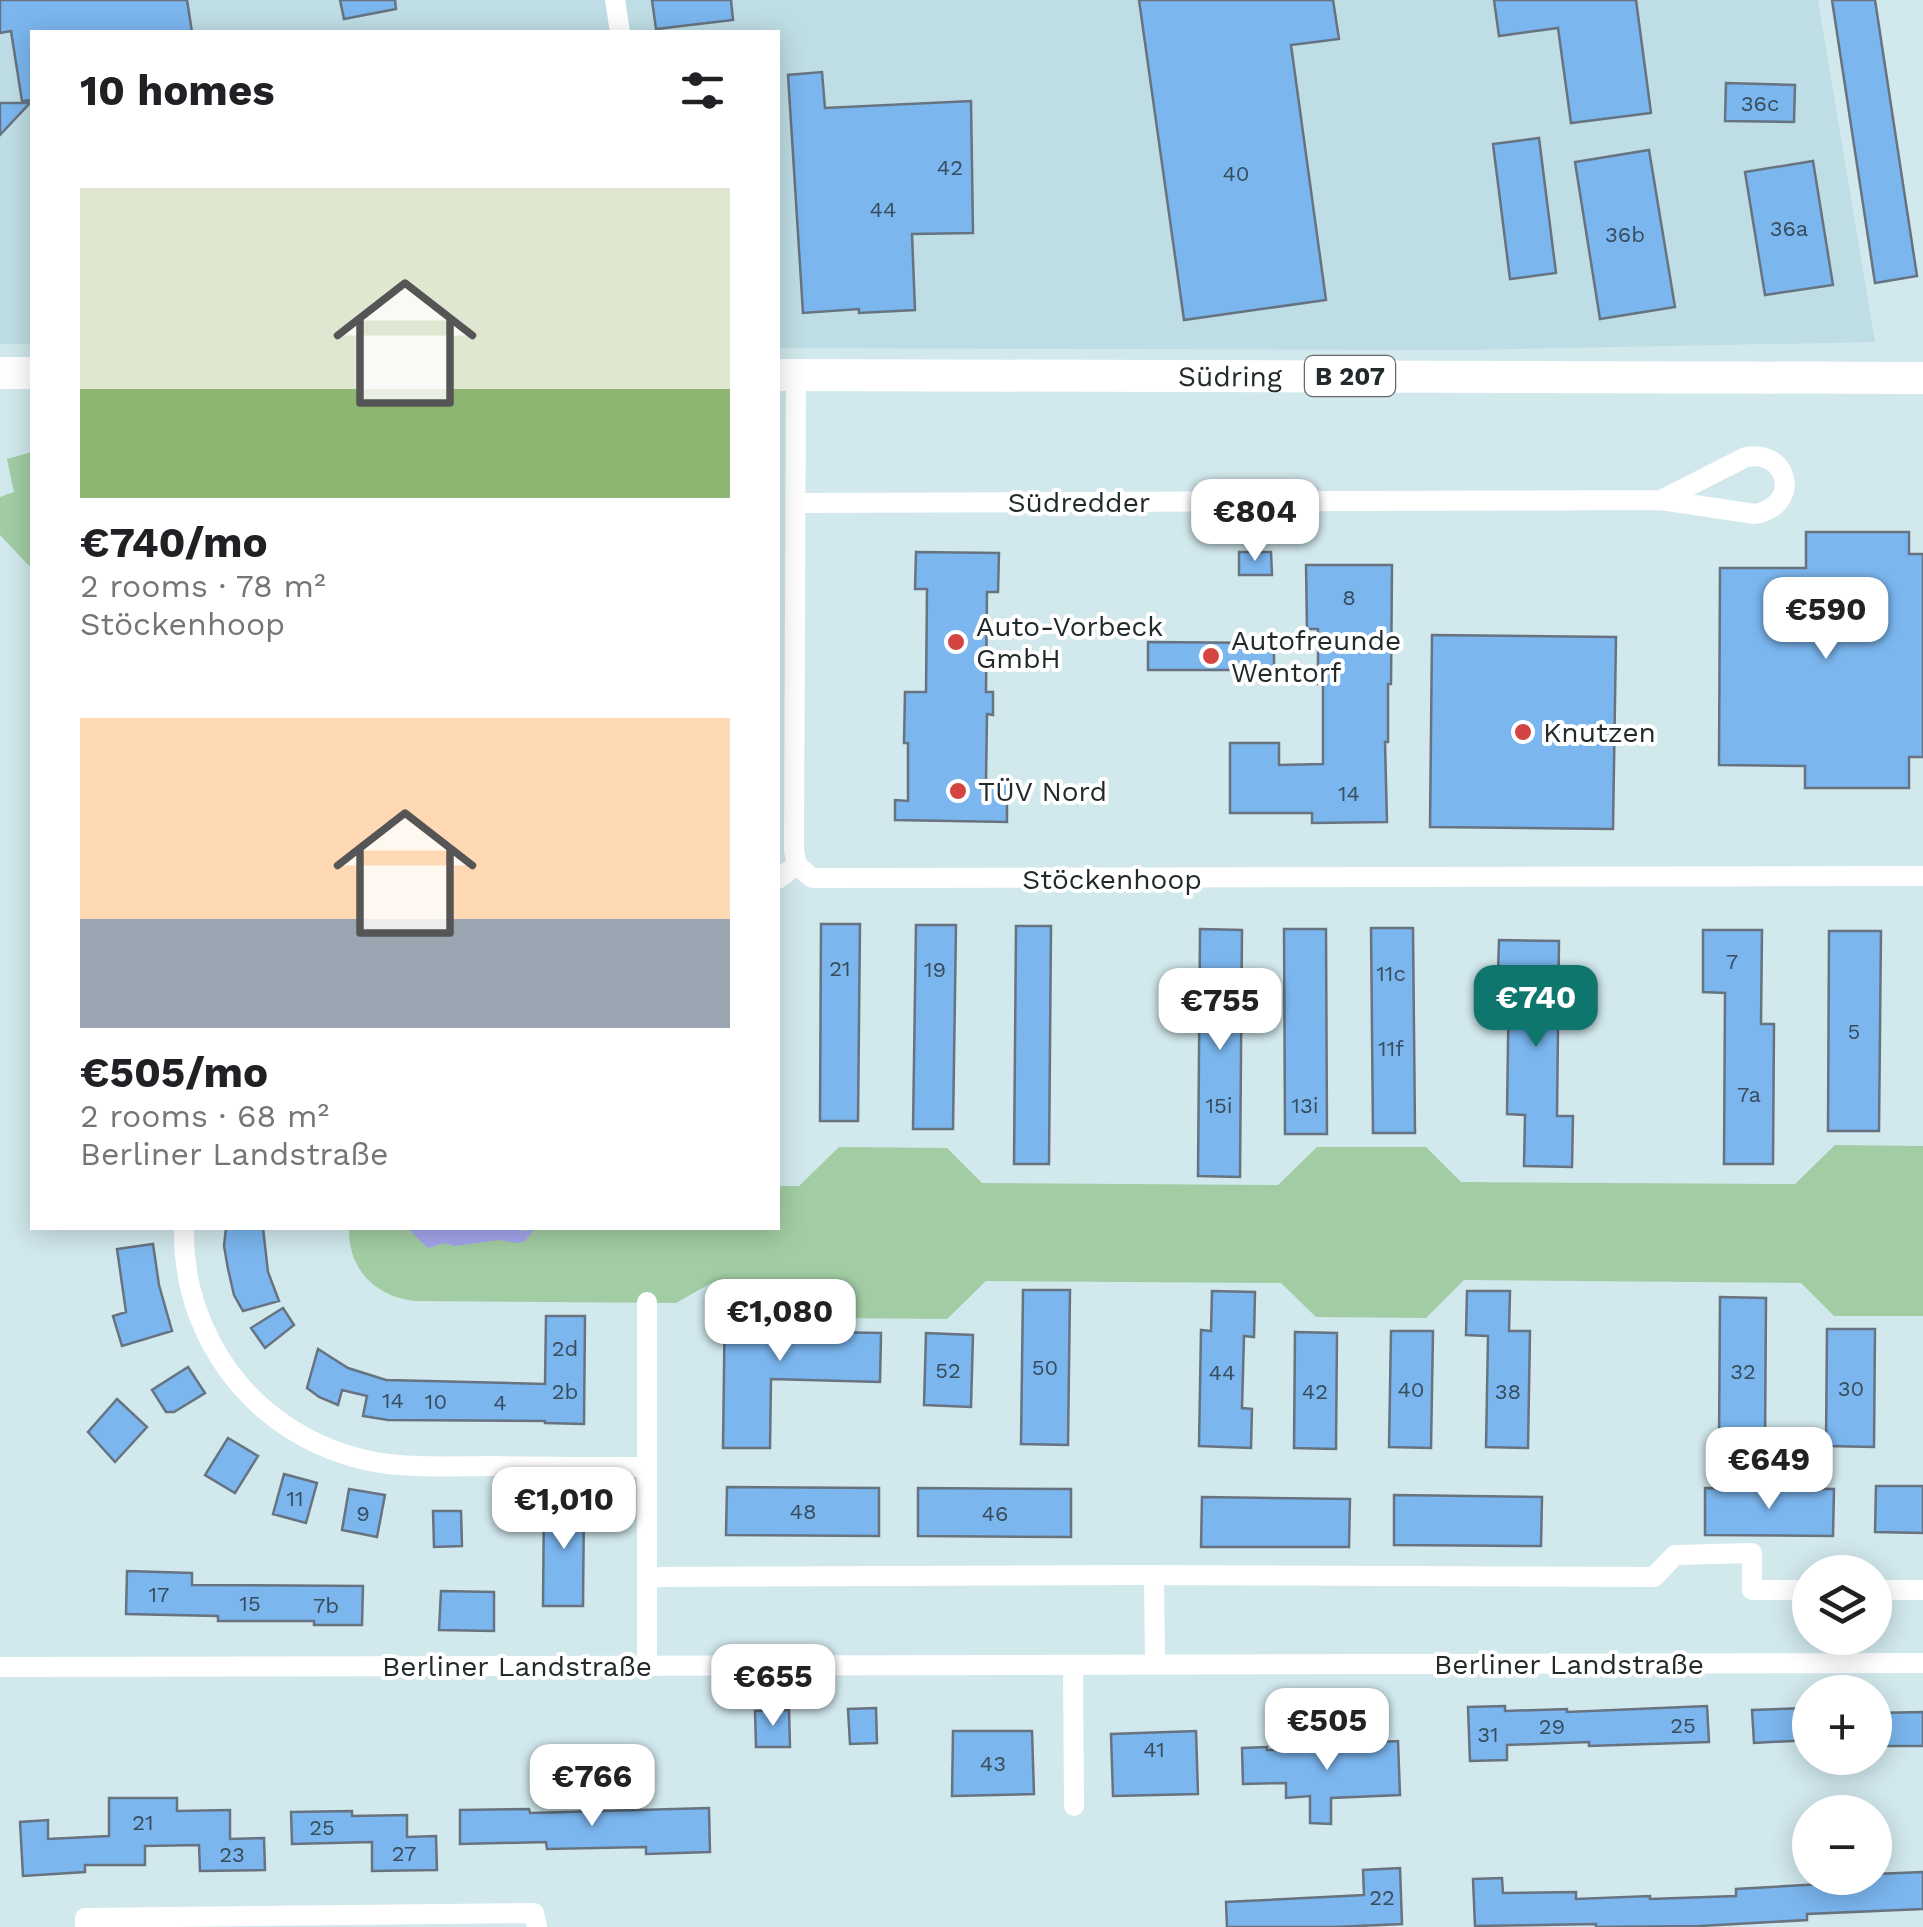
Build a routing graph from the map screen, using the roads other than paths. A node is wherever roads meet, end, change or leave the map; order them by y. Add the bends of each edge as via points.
1 (615, 0) edge
2 (620, 30) edge
3 (0, 372) edge
4 (30, 372) edge
5 (787, 374) edge
6 (1923, 378) edge
7 (1661, 500) junction
8 (796, 503) junction
9 (797, 865) junction
10 (1923, 876) edge
11 (780, 878) edge
12 (184, 1230) edge
13 (647, 1302) dead end
14 (647, 1468) junction
15 (1154, 1575) junction
16 (647, 1577) junction
17 (1792, 1590) edge
18 (1892, 1590) edge
19 (1923, 1590) edge
20 (1923, 1663) edge
21 (1155, 1665) junction
22 (647, 1666) junction
23 (1073, 1666) junction
24 (0, 1667) edge
25 (1074, 1806) dead end
26 (85, 1927) edge
27 (537, 1927) edge

1 - 2 street
3 - 4 main road
5 - 6 main road, Südring / B 207
5 - 8 street
7 - 7 street, Südredder via 1761,514 1778,504 1784,480 1768,458 1746,457
7 - 8 street, Südredder
8 - 9 street
9 - 10 street, Stöckenhoop via 812,878
9 - 11 street
12 - 14 street via 191,1291 214,1348 259,1405 309,1440 390,1464
13 - 14 street
14 - 16 street
15 - 16 street
15 - 17 street via 1654,1577 1675,1555 1752,1552 1752,1590
15 - 21 street
16 - 22 street
18 - 19 street
20 - 21 street, Berliner Landstraße
21 - 23 street, Berliner Landstraße
22 - 23 street, Berliner Landstraße
22 - 24 street, Berliner Landstraße
23 - 25 street
26 - 27 street via 85,1918 534,1913

